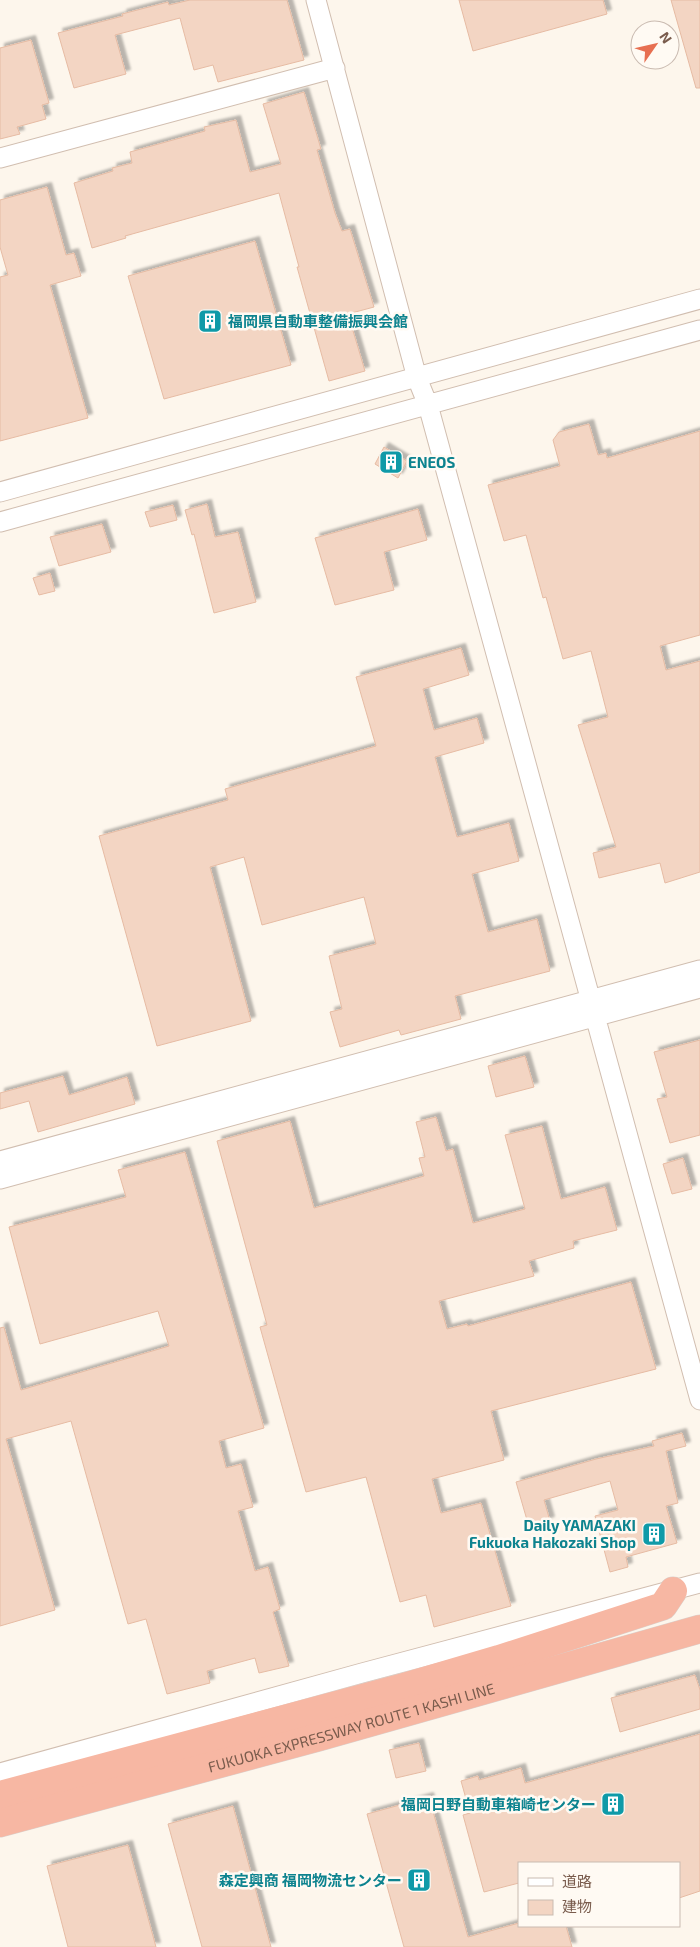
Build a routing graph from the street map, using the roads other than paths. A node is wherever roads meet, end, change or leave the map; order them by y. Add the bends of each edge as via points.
1 (316, 0) edge
2 (335, 68) junction
3 (0, 158) edge
4 (700, 299) edge
5 (700, 330) edge
6 (417, 378) junction
7 (428, 405) junction
8 (0, 492) edge
9 (0, 522) edge
10 (700, 970) edge
11 (700, 988) edge
12 (593, 1008) junction
13 (0, 1162) edge
14 (0, 1180) edge
15 (700, 1400) edge
16 (700, 1583) edge
17 (673, 1591) junction
18 (700, 1622) edge
19 (700, 1629) edge
20 (700, 1635) edge
21 (0, 1773) edge
22 (0, 1795) edge
23 (0, 1816) edge
24 (0, 1825) edge

1 - 2 street
2 - 3 street
2 - 6 street
4 - 6 street
5 - 7 street
6 - 7 street
6 - 8 street
7 - 9 street
7 - 12 street
10 - 12 street
11 - 12 street
12 - 13 street
12 - 14 street
12 - 15 street
16 - 17 street
17 - 21 street
17 - 22 highway via 663,1606 499,1659
18 - 23 highway, FUKUOKA EXPRESSWAY ROUTE 1 KASHI LINE
19 - 24 highway, FUKUOKA EXPRESSWAY ROUTE 1 KASHI LINE
20 - 24 street via 576,1666

